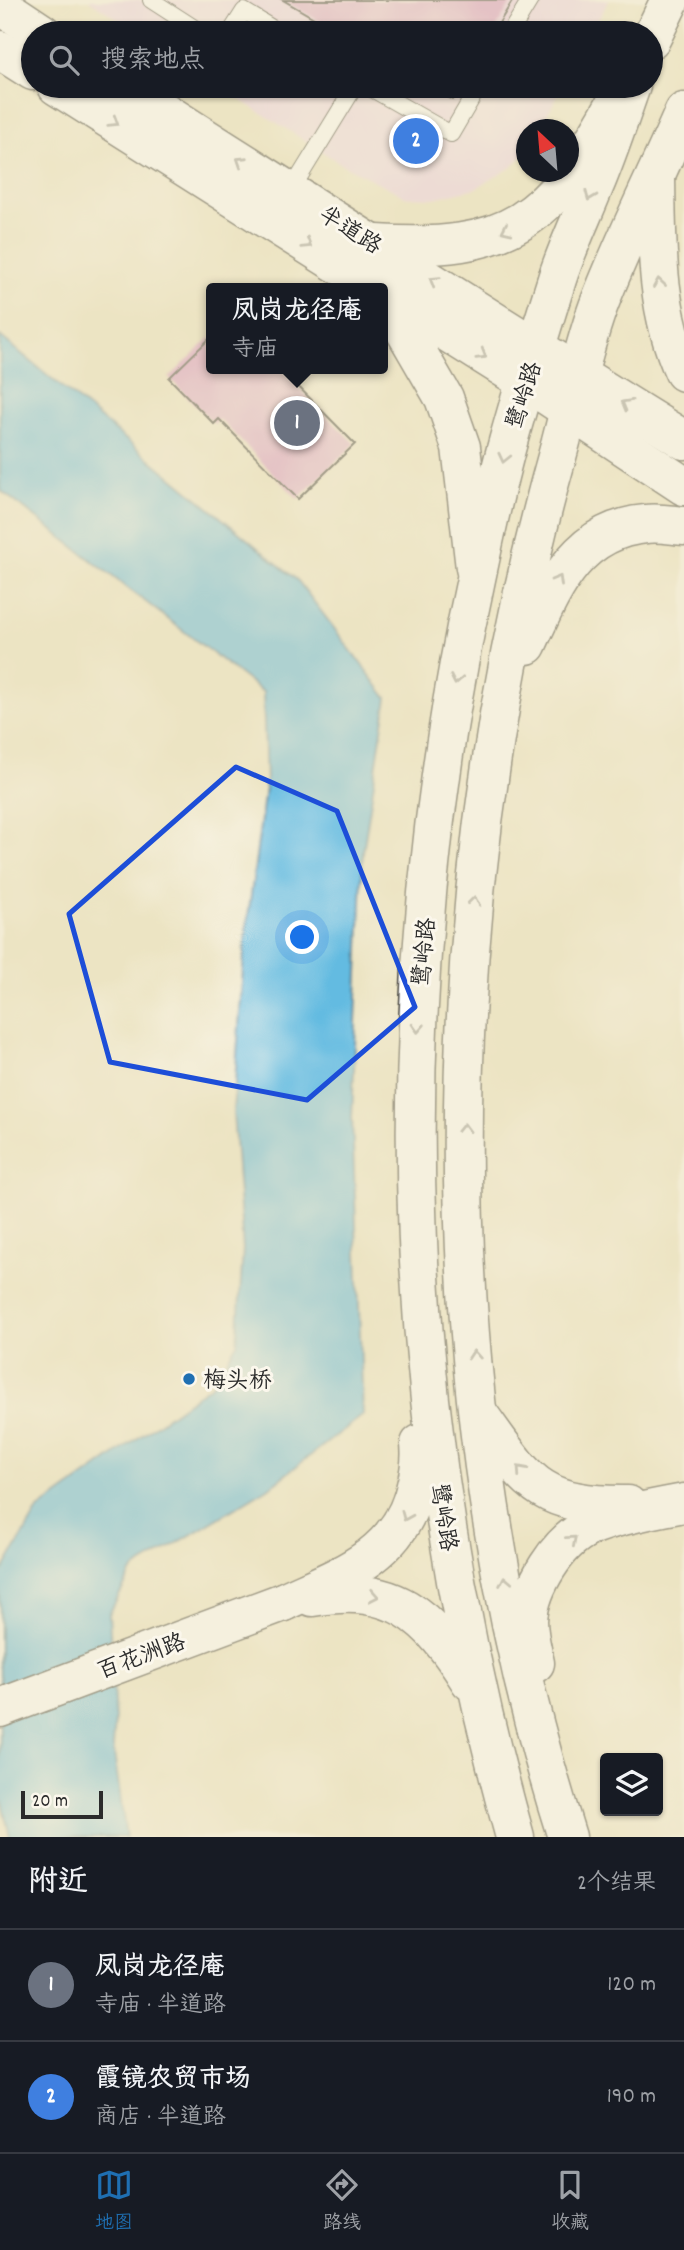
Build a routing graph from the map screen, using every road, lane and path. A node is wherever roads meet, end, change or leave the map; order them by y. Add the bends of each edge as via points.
1 (151, 0) edge
2 (530, 0) edge
3 (670, 0) edge
4 (0, 5) edge
5 (24, 21) edge
6 (183, 21) edge
7 (238, 21) edge
8 (260, 21) edge
9 (517, 21) edge
10 (660, 21) edge
11 (0, 50) edge
12 (21, 63) edge
13 (76, 98) edge
14 (143, 98) edge
15 (348, 98) edge
16 (388, 98) edge
17 (472, 98) edge
18 (620, 98) edge
19 (624, 98) edge
20 (684, 112) edge
21 (656, 174) junction
22 (290, 192) junction
23 (375, 244) junction
24 (368, 283) edge
25 (388, 295) edge
26 (388, 302) edge
27 (533, 366) junction
28 (684, 372) edge
29 (574, 394) junction
30 (684, 440) edge
31 (684, 486) edge
32 (684, 526) edge
33 (476, 580) junction
34 (498, 708) junction
35 (424, 1354) junction
36 (478, 1413) junction
37 (680, 1504) edge
38 (283, 1602) junction
39 (480, 1698) junction
40 (0, 1708) edge
41 (552, 1788) junction
42 (515, 1837) edge
43 (568, 1837) edge

1 - 6 lane
2 - 9 lane
3 - 10 main road
4 - 5 main road
7 - 8 lane via 244,11
11 - 12 main road
13 -> 24 main road, 半道路
22 -> 14 main road, 半道路
15 - 22 lane
16 - 17 lane via 451,134
18 -> 23 main road via 554,195 519,224 466,244
19 -> 27 main road, 鹭岭路 via 558,276
20 - 21 main road, 鹭岭路
28 -> 21 main road via 669,340 657,275
21 - 29 main road, 鹭岭路 via 598,309
22 - 23 main road, 半道路
27 -> 23 main road, 半道路
25 -> 27 main road, 半道路
26 - 33 main road via 444,398 461,447
27 - 29 main road, 半道路
27 -> 33 main road, 鹭岭路 via 508,443
30 -> 29 main road, 半道路
29 - 31 main road, 半道路
29 - 34 main road, 鹭岭路 via 536,532
34 -> 32 main road via 568,564 606,536 645,523
33 -> 35 main road, 鹭岭路 via 444,740 421,956 415,1191
36 -> 34 main road, 鹭岭路 via 464,1184 467,1009 470,933
35 -> 38 main road via 413,1377 420,1472 401,1527 369,1560
35 - 39 main road, 鹭岭路 via 442,1502
37 -> 36 main road via 584,1505 548,1494 526,1476
41 -> 36 main road, 鹭岭路 via 496,1540
41 -> 37 main road via 548,1723 528,1620 538,1584 576,1534
38 -> 39 main road via 341,1593 375,1595 398,1603 432,1628
38 - 40 main road, 百花洲路
39 - 42 main road, 鹭岭路
41 - 43 main road, 鹭岭路

